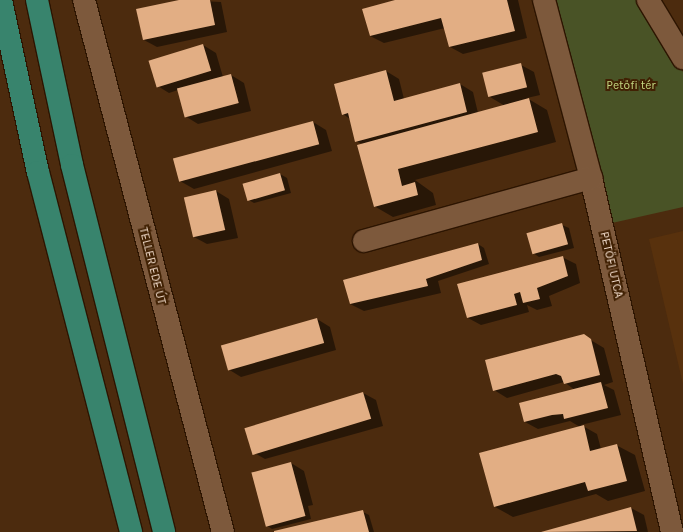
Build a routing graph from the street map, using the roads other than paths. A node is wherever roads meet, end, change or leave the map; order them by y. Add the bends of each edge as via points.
1 (1, 0) edge
2 (37, 0) edge
3 (84, 0) edge
4 (544, 0) edge
5 (648, 0) edge
6 (683, 58) edge
7 (591, 178) junction
8 (364, 241) dead end
9 (131, 532) edge
10 (164, 532) edge
11 (223, 532) edge
12 (672, 532) edge

1 - 9 main road via 38,172
2 - 10 main road via 72,165
3 - 11 street, TELLER EDE ÚT
4 - 7 street, PETŐFI UTCA
5 - 6 street
7 - 8 street
7 - 12 street, PETŐFI UTCA

